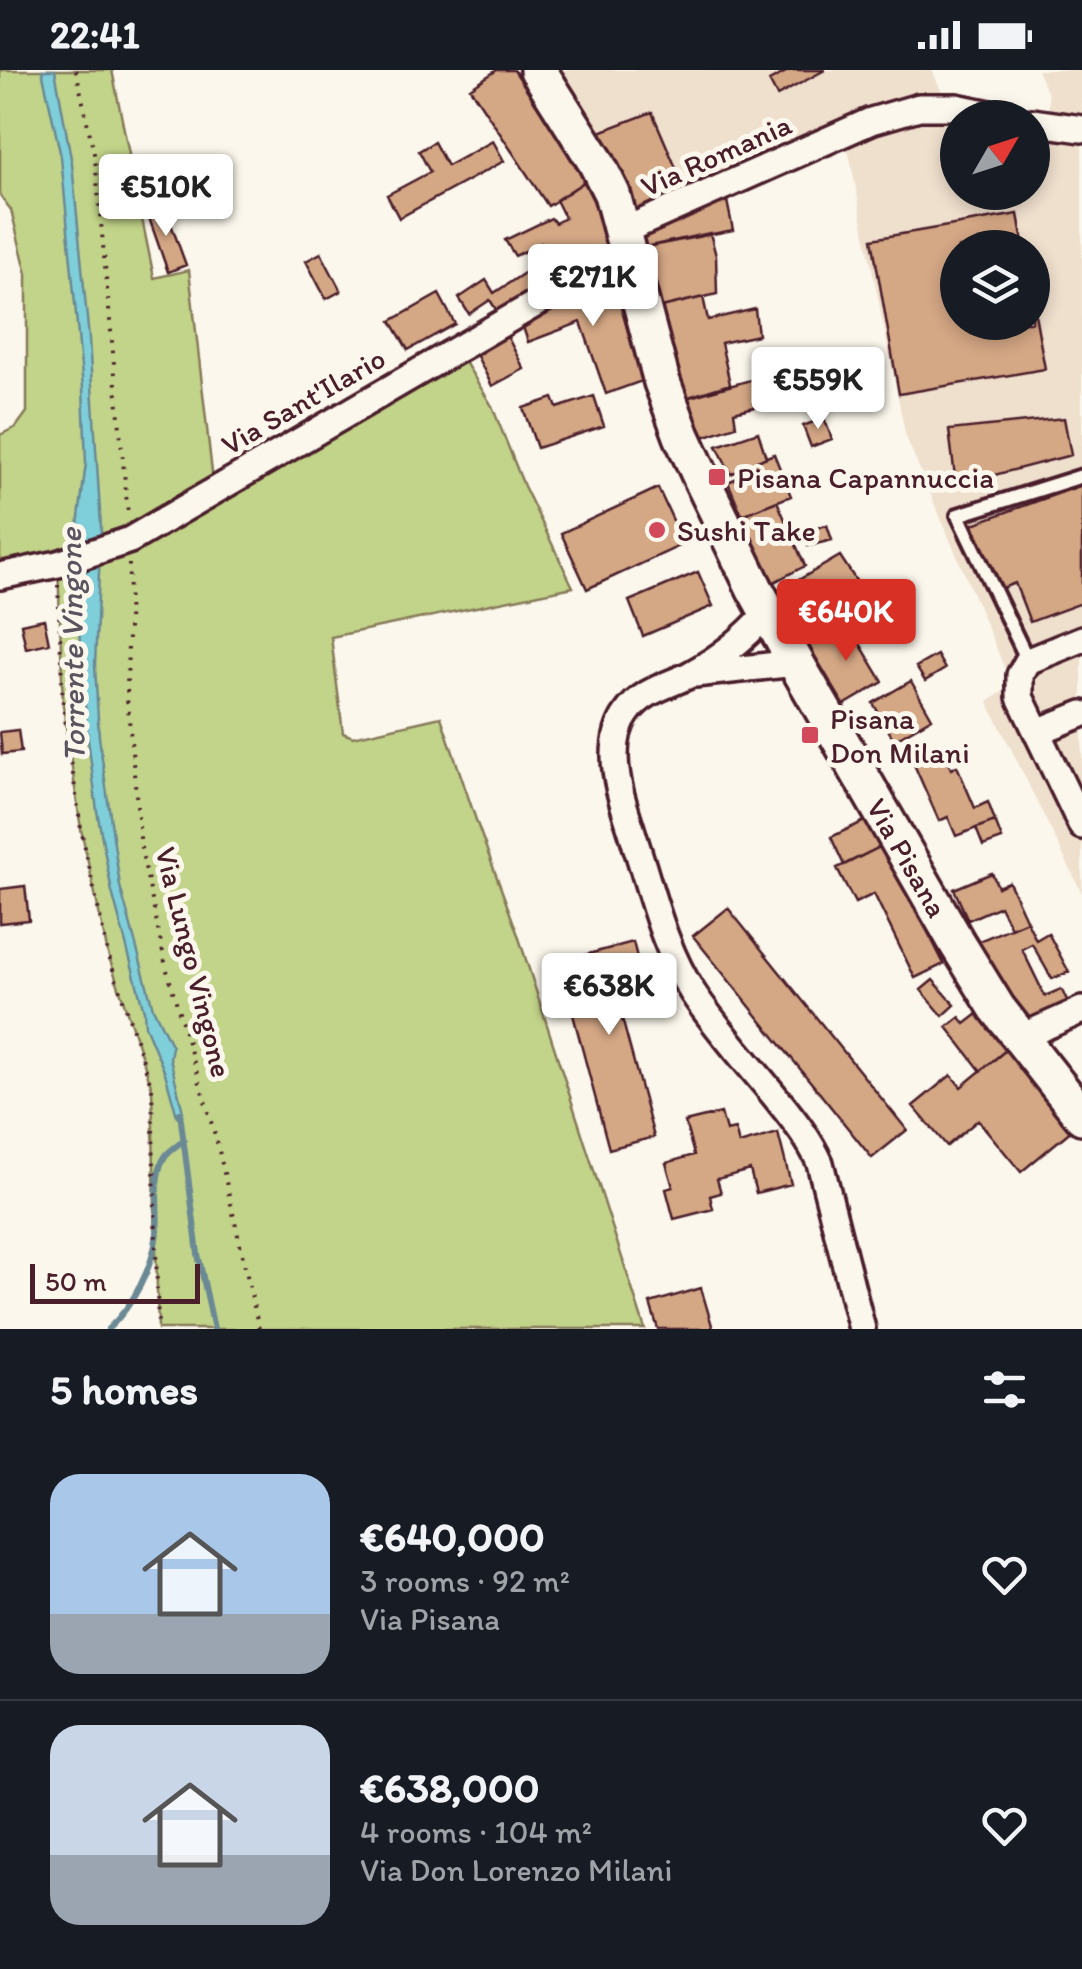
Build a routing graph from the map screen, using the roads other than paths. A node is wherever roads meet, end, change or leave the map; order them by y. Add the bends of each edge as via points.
1 (538, 70) edge
2 (940, 107) edge
3 (1050, 124) edge
4 (1082, 128) edge
5 (624, 241) junction
6 (1082, 476) edge
7 (0, 576) edge
8 (768, 612) junction
9 (1082, 639) edge
10 (1028, 661) junction
11 (796, 664) junction
12 (690, 674) junction
13 (1082, 714) edge
14 (1037, 732) junction
15 (1082, 826) edge
16 (1082, 1010) edge
17 (1035, 1031) dead end
18 (1082, 1116) edge
19 (862, 1329) edge

1 - 5 main road, Via Pisana via 596,162
2 - 5 street, Via Romania via 872,122
3 - 4 street
5 - 7 street, Via Sant'Ilario via 130,540
5 - 8 main road, Via Pisana via 677,423
6 - 10 lane via 958,514
8 - 11 main road, Via Pisana
8 - 12 street
9 - 10 street
10 - 14 street via 1020,697
11 - 12 street
11 - 18 main road, Via Pisana via 997,1008
12 - 19 street via 651,691 621,723 616,763 627,815 684,978 814,1148
13 - 14 street
14 - 15 street
16 - 17 street

